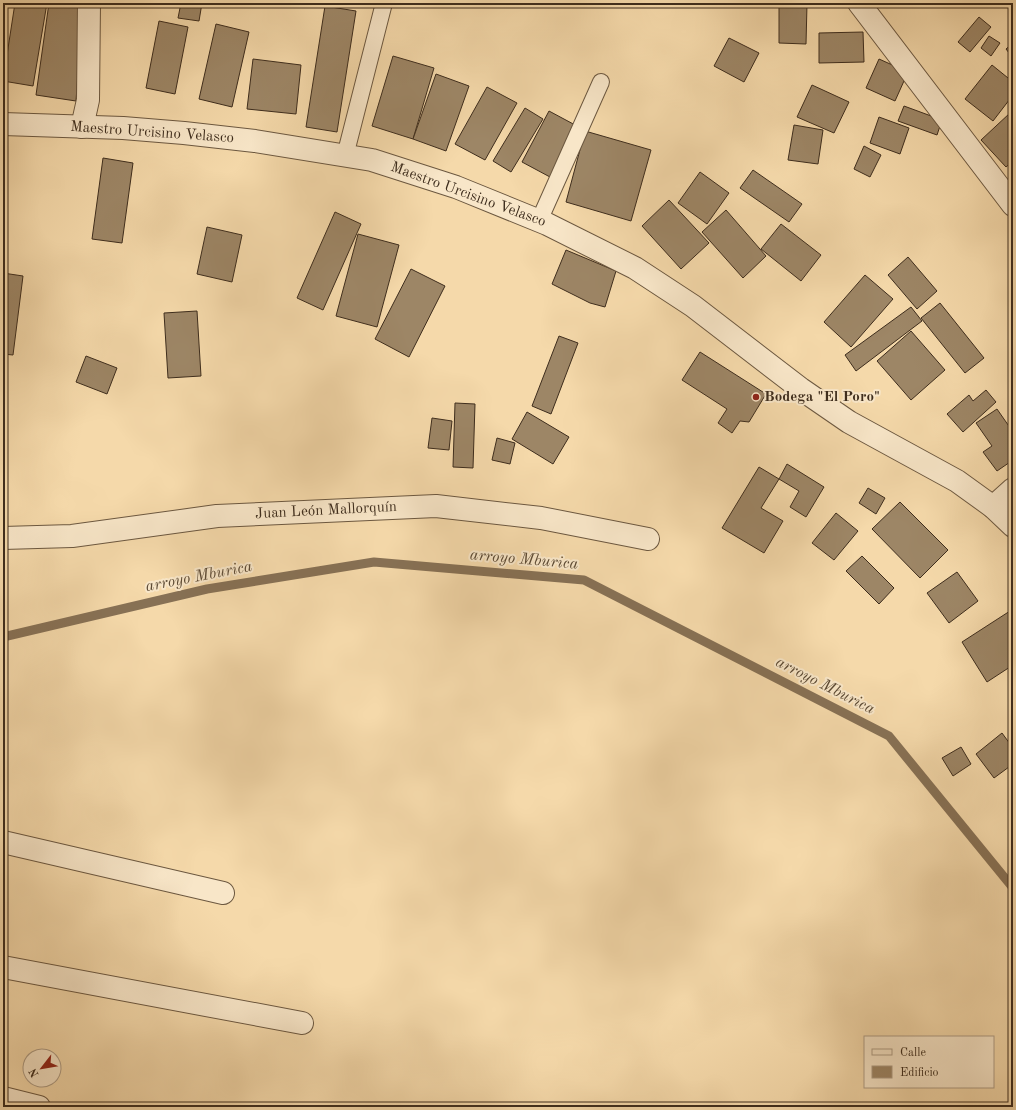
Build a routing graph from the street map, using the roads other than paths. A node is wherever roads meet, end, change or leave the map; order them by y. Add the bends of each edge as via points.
1 (90, 3) edge
2 (384, 3) edge
3 (859, 3) edge
4 (601, 82) dead end
5 (3, 124) edge
6 (82, 127) junction
7 (345, 156) junction
8 (1013, 205) edge
9 (539, 220) junction
10 (1013, 489) edge
11 (994, 507) junction
12 (1013, 526) edge
13 (3, 538) edge
14 (648, 539) dead end
15 (3, 842) edge
16 (224, 893) dead end
17 (3, 968) edge
18 (302, 1023) dead end
19 (3, 1098) edge
20 (38, 1107) edge

1 - 6 street via 88,100
2 - 7 lane
3 - 8 street
4 - 9 lane
5 - 6 street, Maestro Urcisino Velasco
6 - 7 street, Maestro Urcisino Velasco via 123,128 255,141
7 - 9 street, Maestro Urcisino Velasco via 372,160 456,187
9 - 11 street, Maestro Urcisino Velasco via 635,268 693,306 848,422 957,481
10 - 11 street
11 - 12 street, Maestro Urcisino Velasco
13 - 14 street, Juan León Mallorquín via 72,536 217,516 436,506 541,518
15 - 16 street
17 - 18 street
19 - 20 street

